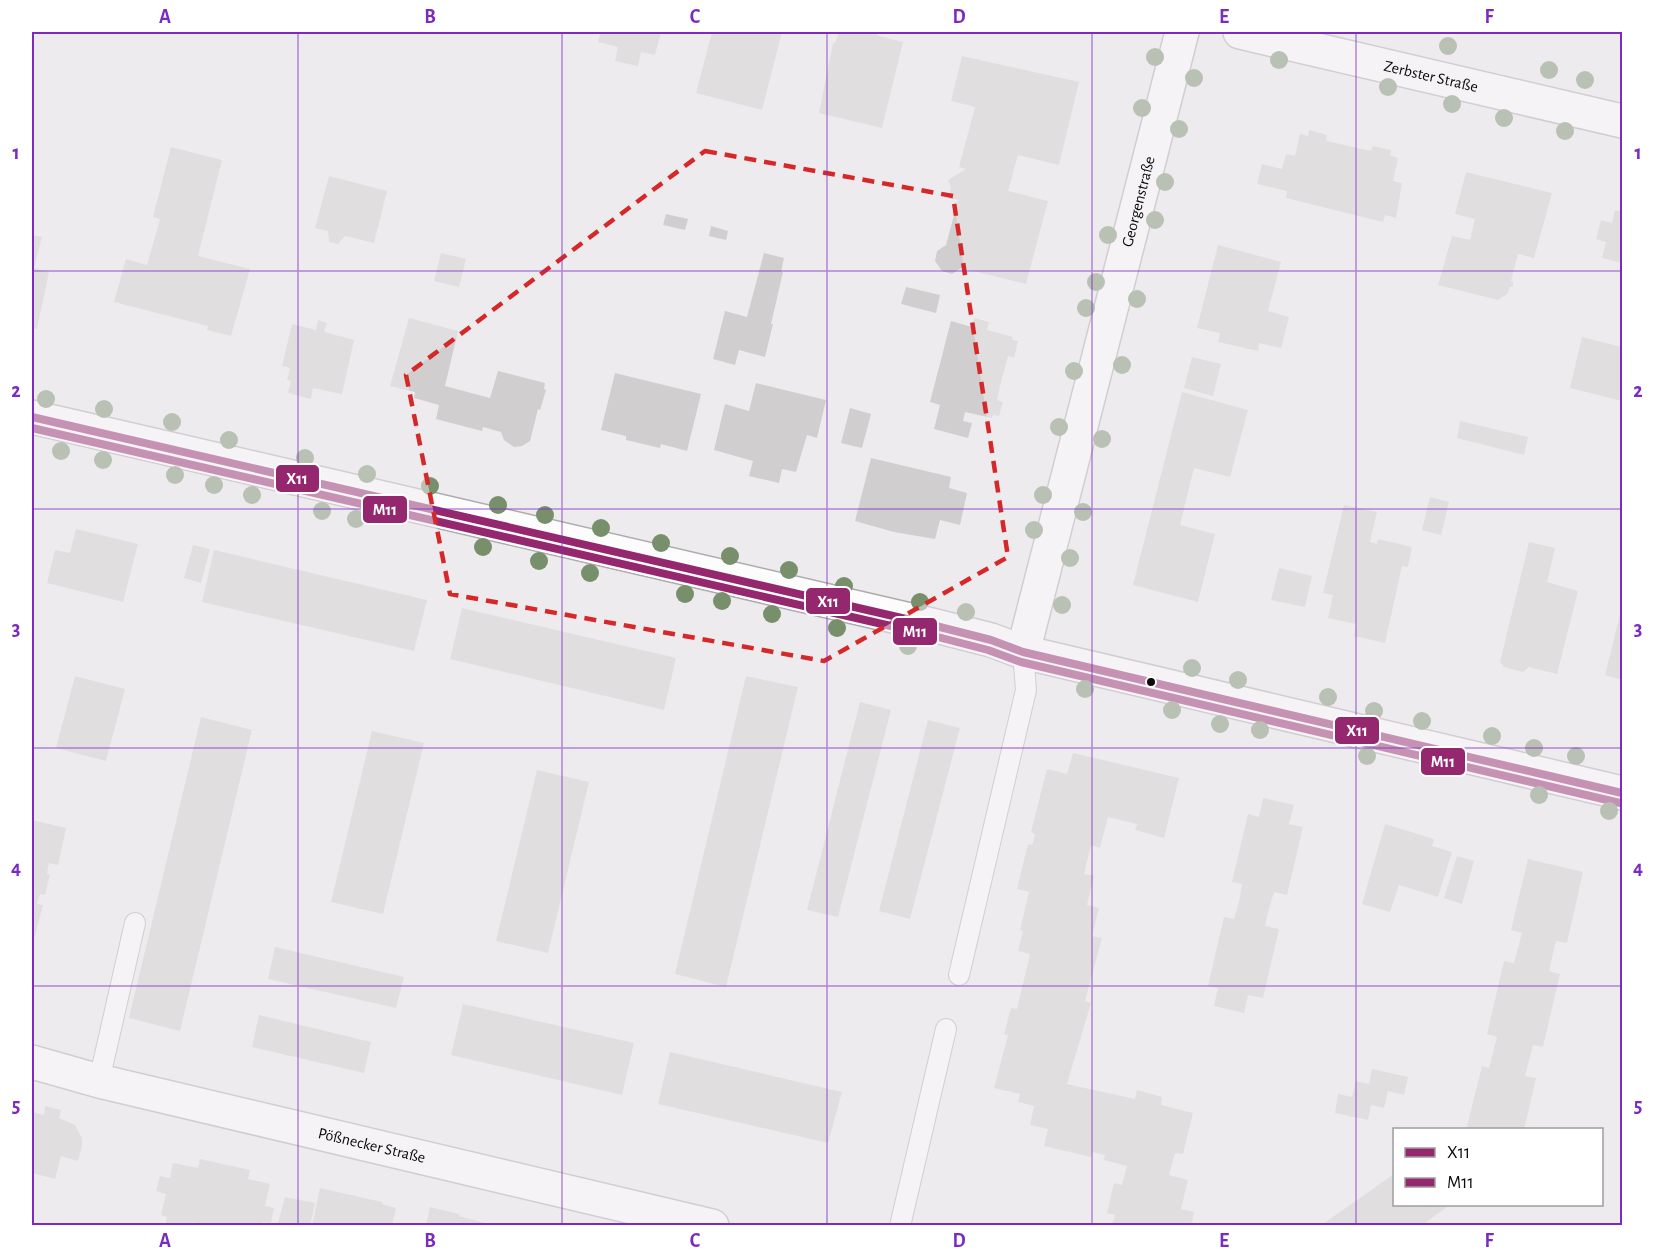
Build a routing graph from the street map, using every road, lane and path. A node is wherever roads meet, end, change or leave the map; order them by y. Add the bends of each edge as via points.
1 (1182, 32) edge
2 (1240, 32) edge
3 (1623, 121) edge
4 (32, 417) edge
5 (1023, 652) junction
6 (1623, 793) edge
7 (135, 923) dead end
8 (958, 975) dead end
9 (946, 1029) dead end
10 (32, 1062) edge
11 (99, 1081) junction
12 (712, 1226) edge
13 (900, 1226) edge

1 - 5 street, Georgenstraße
2 - 3 street, Zerbster Straße
4 - 5 street via 932,626
5 - 6 street
5 - 8 lane via 1026,690
7 - 11 lane
9 - 13 lane
10 - 11 street, Pößnecker Straße
11 - 12 street, Pößnecker Straße

